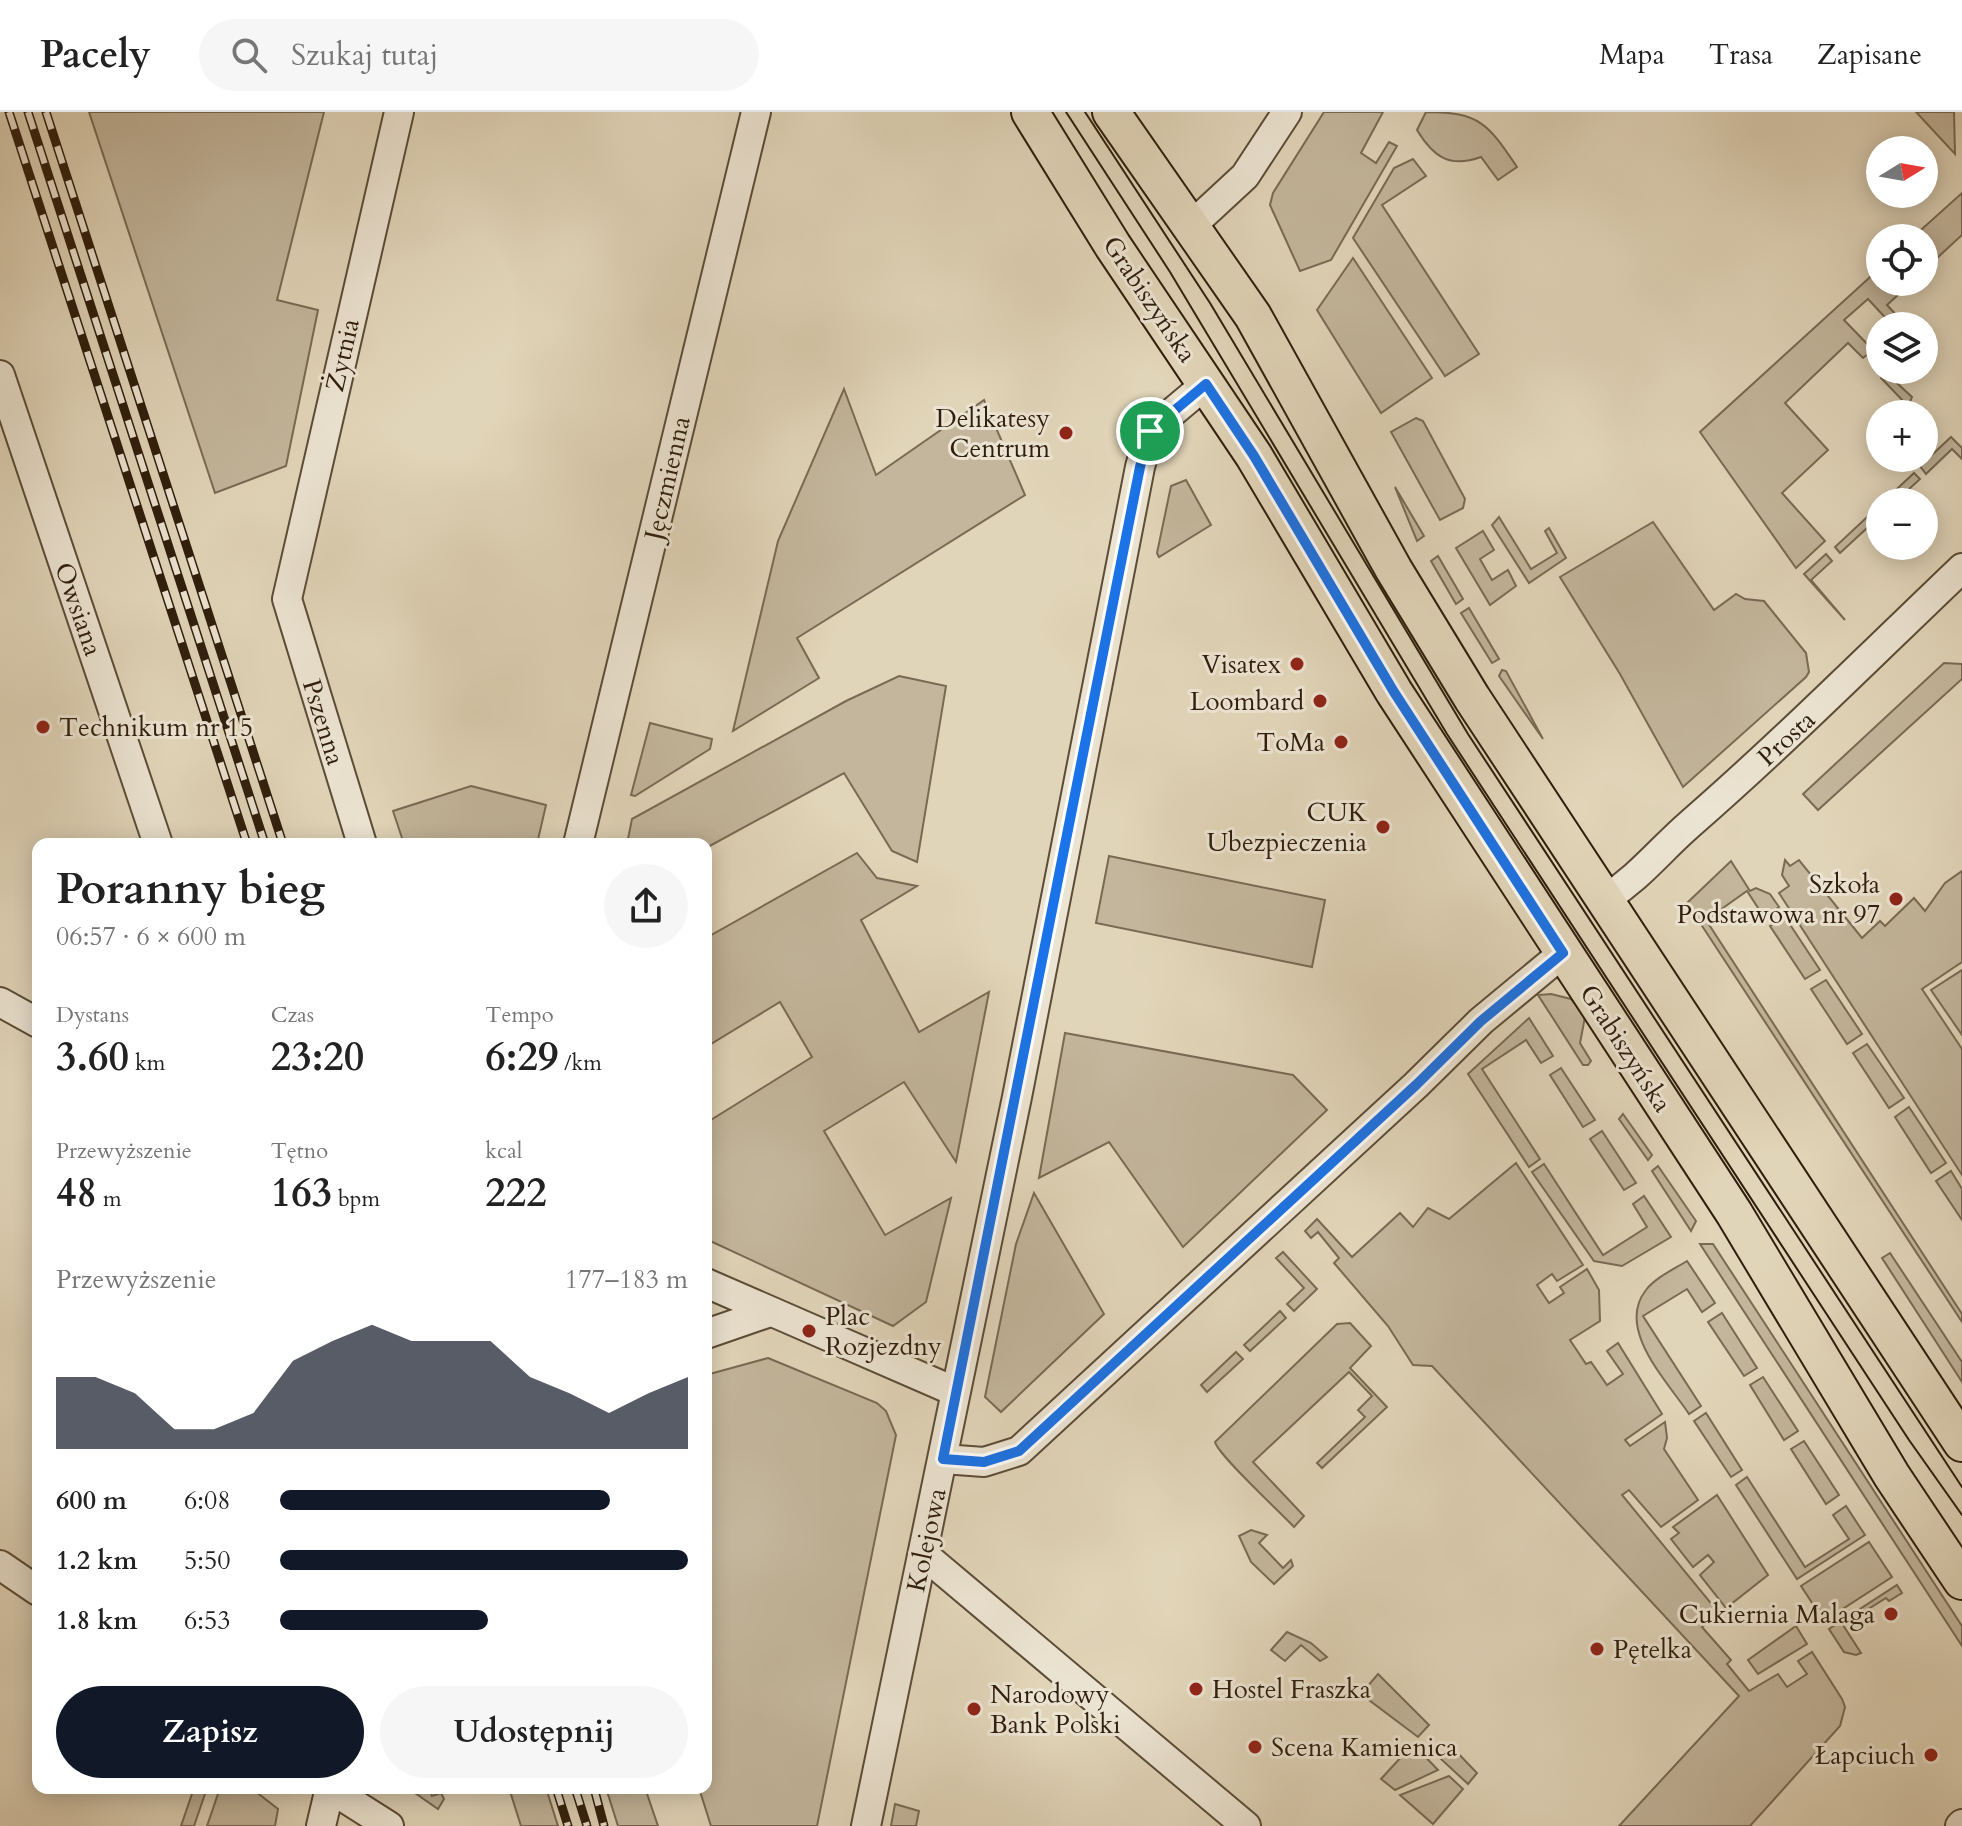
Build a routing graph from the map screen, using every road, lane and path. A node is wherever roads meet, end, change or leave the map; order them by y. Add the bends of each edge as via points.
1 (399, 112) edge
2 (756, 112) edge
3 (1030, 112) edge
4 (1111, 112) edge
5 (1287, 112) edge
6 (1191, 226) junction
7 (0, 375) edge
8 (1206, 384) junction
9 (1962, 568) edge
10 (287, 599) joint
11 (156, 838) edge
12 (360, 838) edge
13 (579, 838) edge
14 (1604, 900) junction
15 (1563, 953) junction
16 (0, 1002) edge
17 (32, 1020) edge
18 (712, 1286) edge
19 (770, 1312) junction
20 (712, 1332) edge
21 (954, 1391) junction
22 (1962, 1443) edge
23 (943, 1459) junction
24 (923, 1554) junction
25 (0, 1565) edge
26 (1962, 1581) edge
27 (32, 1587) edge
28 (328, 1794) edge
29 (338, 1794) edge
30 (321, 1826) edge
31 (389, 1826) edge
32 (866, 1826) edge
33 (1246, 1826) edge

1 - 10 street, Żytnia
2 - 13 street, Jęczmienna
3 - 8 main road, Grabiszyńska
4 - 6 main road
5 - 6 street via 1245,176
6 - 14 main road via 1253,316 1394,570
7 - 11 street, Owsiana
8 - 15 main road, Grabiszyńska via 1394,692
8 - 21 street, Kolejowa via 1150,431 1143,455
9 - 14 street, Prosta via 1637,879
10 - 12 street, Pszenna
14 - 22 main road
15 - 23 street via 1481,1021 1019,1451 984,1462
15 - 26 main road, Grabiszyńska via 1734,1213 1892,1476
16 - 17 street
18 - 19 street
19 - 20 street
19 - 21 street
21 - 23 street, Kolejowa
23 - 24 street, Kolejowa
24 - 32 street, Kolejowa
24 - 33 street
25 - 27 street
28 - 30 street
29 - 31 street

